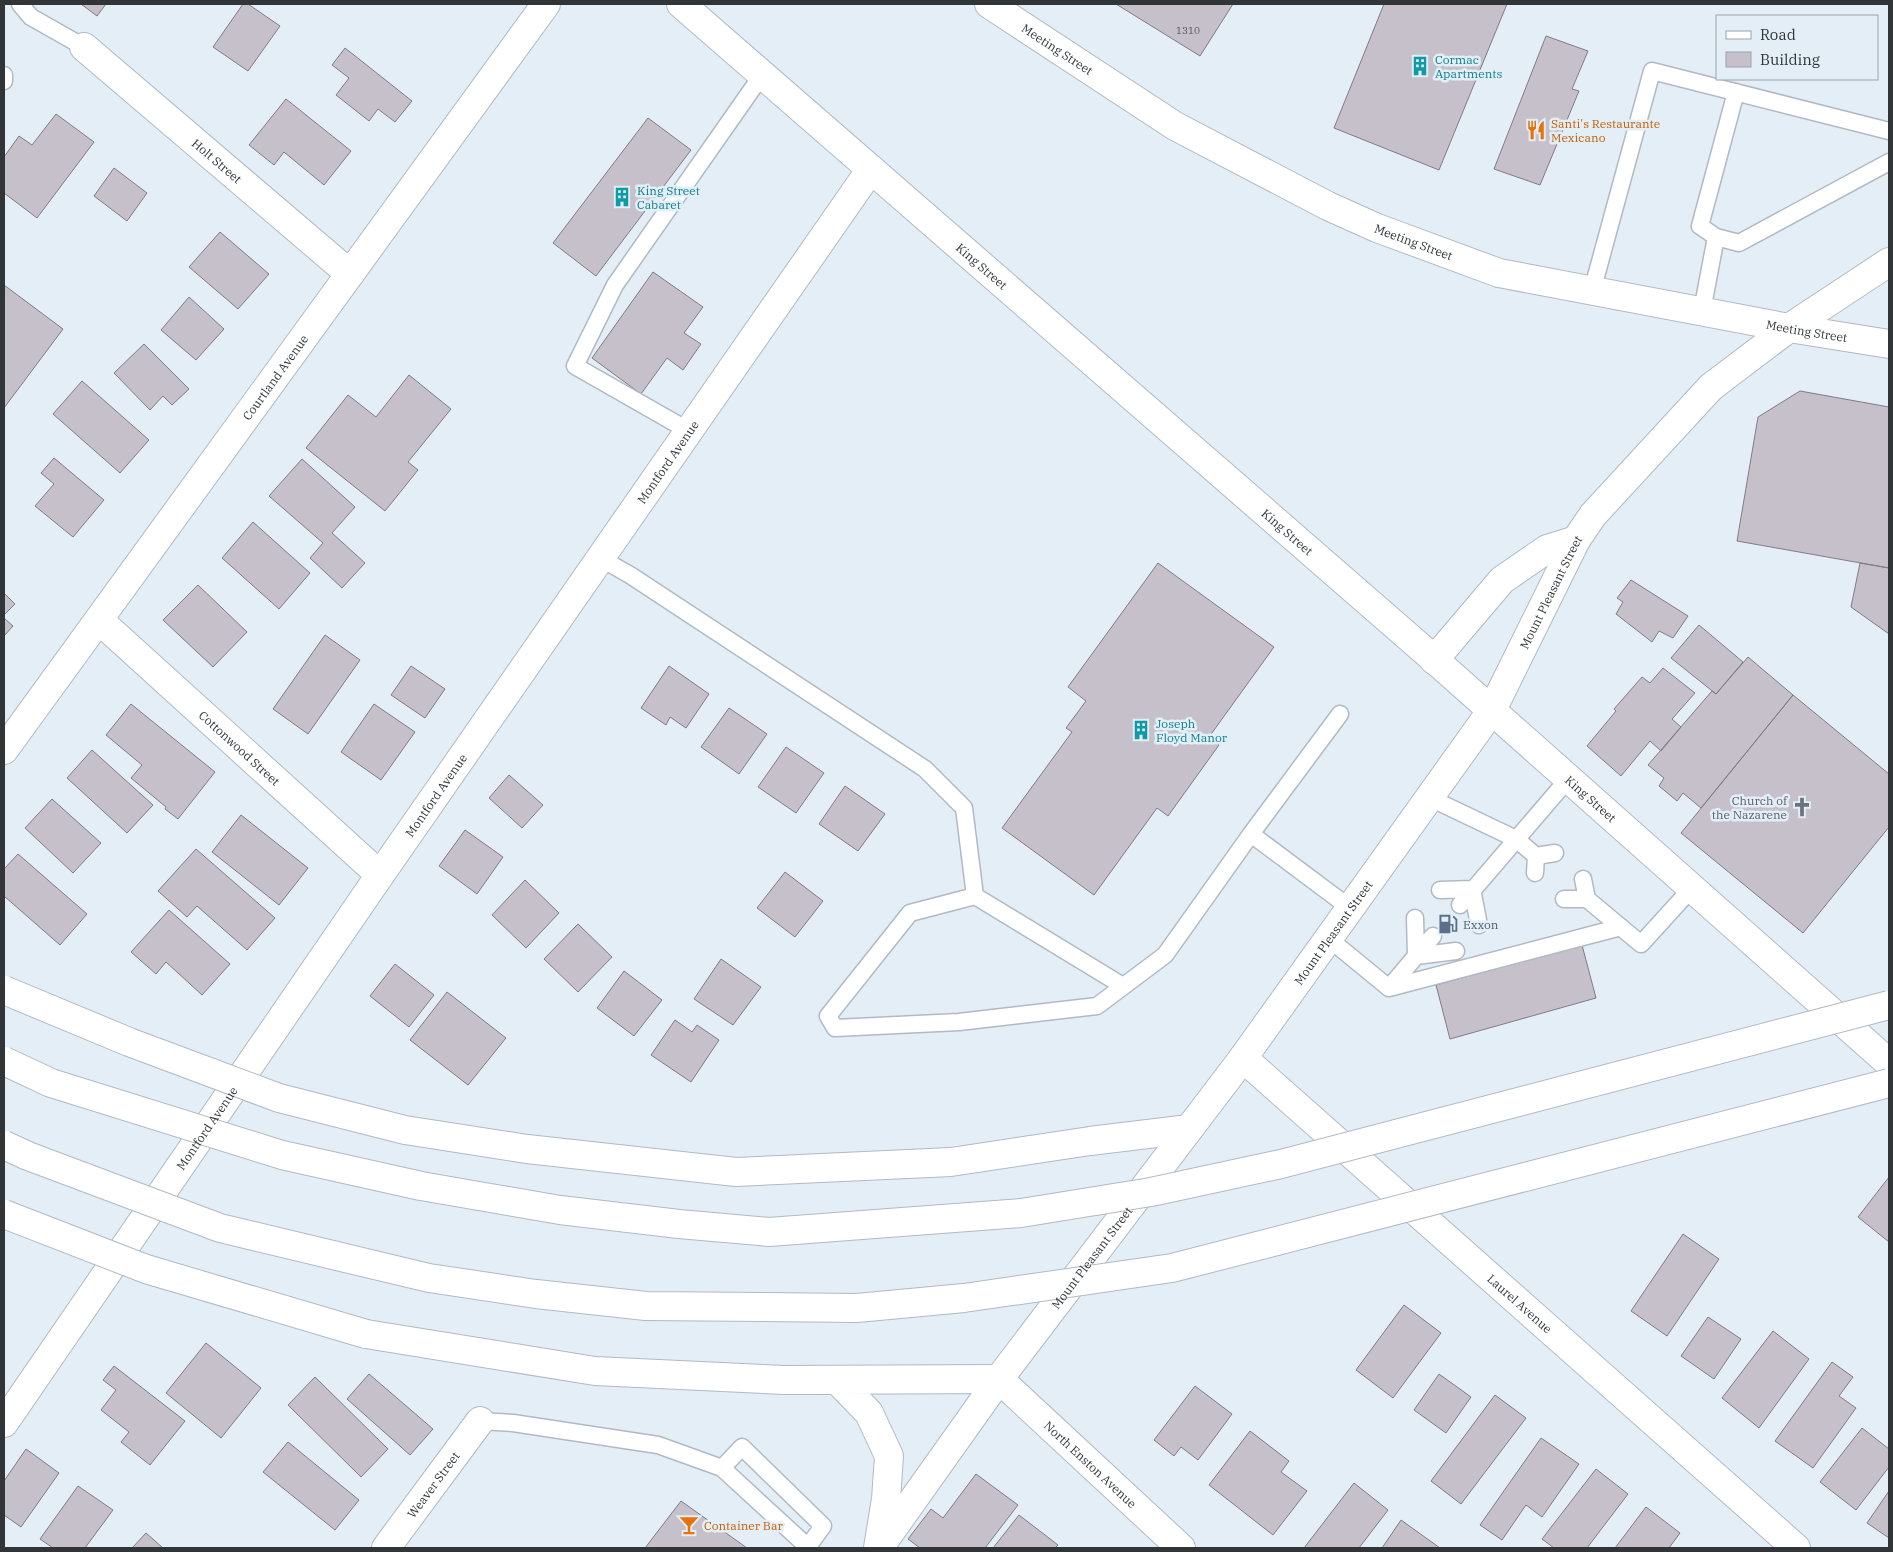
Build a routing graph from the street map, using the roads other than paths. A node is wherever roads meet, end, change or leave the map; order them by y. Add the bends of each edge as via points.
1 (20, 4) edge
2 (546, 4) edge
3 (681, 4) edge
4 (989, 4) edge
5 (84, 47) joint
6 (4, 75) edge
7 (762, 75) junction
8 (4, 81) edge
9 (1736, 92) junction
10 (1889, 131) edge
11 (1889, 162) edge
12 (871, 169) junction
13 (1716, 237) junction
14 (1889, 262) edge
15 (350, 274) junction
16 (1592, 291) junction
17 (1702, 311) junction
18 (1789, 328) junction
19 (1889, 344) edge
20 (689, 431) junction
21 (1576, 540) junction
22 (600, 558) junction
23 (99, 620) junction
24 (1434, 660) junction
25 (1492, 710) junction
26 (1340, 714) dead end
27 (4, 750) edge
28 (1568, 778) junction
29 (1430, 798) junction
30 (1250, 834) junction
31 (1516, 839) junction
32 (1555, 853) dead end
33 (1536, 856) junction
34 (1536, 873) dead end
35 (380, 875) junction
36 (1583, 878) dead end
37 (1692, 888) junction
38 (1472, 889) junction
39 (1440, 890) dead end
40 (975, 896) junction
41 (1564, 899) dead end
42 (1587, 899) junction
43 (1460, 905) dead end
44 (1350, 908) junction
45 (1415, 918) dead end
46 (1479, 925) dead end
47 (1621, 927) junction
48 (1433, 936) dead end
49 (1328, 938) junction
50 (1456, 951) dead end
51 (1416, 956) junction
52 (1123, 986) junction
53 (1389, 988) junction
54 (4, 990) edge
55 (1889, 1005) edge
56 (1243, 1058) junction
57 (4, 1061) edge
58 (1889, 1063) edge
59 (1889, 1083) edge
60 (1189, 1129) junction
61 (4, 1145) edge
62 (4, 1214) edge
63 (999, 1379) junction
64 (838, 1381) junction
65 (480, 1421) joint
66 (4, 1423) edge
67 (722, 1468) junction
68 (386, 1548) edge
69 (808, 1548) edge
70 (879, 1548) edge
71 (1181, 1548) edge
72 (1796, 1548) edge

1 - 5 lane via 31,17
2 - 15 main road, Courtland Avenue
3 - 7 main road, King Street
4 - 16 main road, Meeting Street via 1175,126 1328,206 1377,228 1499,273
5 - 15 main road, Holt Street
6 - 8 lane
7 - 12 main road, King Street
7 - 20 lane via 614,285 575,366
9 - 10 lane
9 - 13 lane via 1700,226
9 - 16 lane via 1652,70
11 - 13 lane via 1739,243
12 - 20 main road, Montford Avenue
12 - 24 main road, King Street
13 - 17 lane
14 - 18 main road, Mount Pleasant Street
15 - 23 main road, Courtland Avenue
16 - 17 main road, Meeting Street
17 - 18 main road, Meeting Street
18 - 19 main road, Meeting Street
18 - 21 main road, Mount Pleasant Street via 1712,386 1593,515
20 - 22 main road, Montford Avenue
21 - 24 main road via 1548,549 1502,580
21 - 25 main road, Mount Pleasant Street
22 - 35 main road, Montford Avenue
22 - 40 lane via 925,769 964,808
23 - 27 main road, Courtland Avenue
23 - 35 main road, Cottonwood Street
24 - 25 main road, King Street
25 - 28 main road, King Street
25 - 29 main road, Mount Pleasant Street
26 - 30 lane
28 - 31 lane
28 - 37 main road, King Street
29 - 31 lane
29 - 44 main road, Mount Pleasant Street
30 - 44 lane
30 - 52 lane via 1165,955
31 - 33 lane
31 - 38 lane
32 - 33 lane
33 - 34 lane
35 - 66 main road, Montford Avenue
36 - 42 lane
37 - 47 lane via 1641,944
37 - 58 main road, King Street
38 - 39 lane
38 - 43 lane
38 - 46 lane
40 - 52 lane
40 - 52 lane via 910,913 828,1016 834,1028 959,1022 1098,1006
41 - 42 lane
42 - 47 lane
44 - 49 main road, Mount Pleasant Street
45 - 51 lane
47 - 53 lane
48 - 51 lane
49 - 53 lane
49 - 56 main road, Mount Pleasant Street
50 - 51 lane
51 - 53 lane
54 - 60 main road, bridge via 129,1042 279,1098 405,1130 527,1149 736,1172 951,1162
55 - 57 main road, bridge via 1281,1164 1151,1192 1021,1213 769,1232 560,1210 402,1182 282,1155 51,1083
56 - 60 main road, Mount Pleasant Street
56 - 72 main road, Laurel Avenue
59 - 61 main road, bridge via 1172,1268 964,1298 857,1308 646,1306 429,1278 220,1228
60 - 63 main road, Mount Pleasant Street
62 - 64 main road, bridge via 146,1268 366,1334 595,1371
63 - 64 main road
63 - 70 main road, Mount Pleasant Street
63 - 71 main road, North Enston Avenue
64 - 70 main road via 869,1413 889,1456
65 - 67 lane via 658,1445
65 - 68 main road, Weaver Street
67 - 69 lane
67 - 69 lane via 742,1447 823,1526

